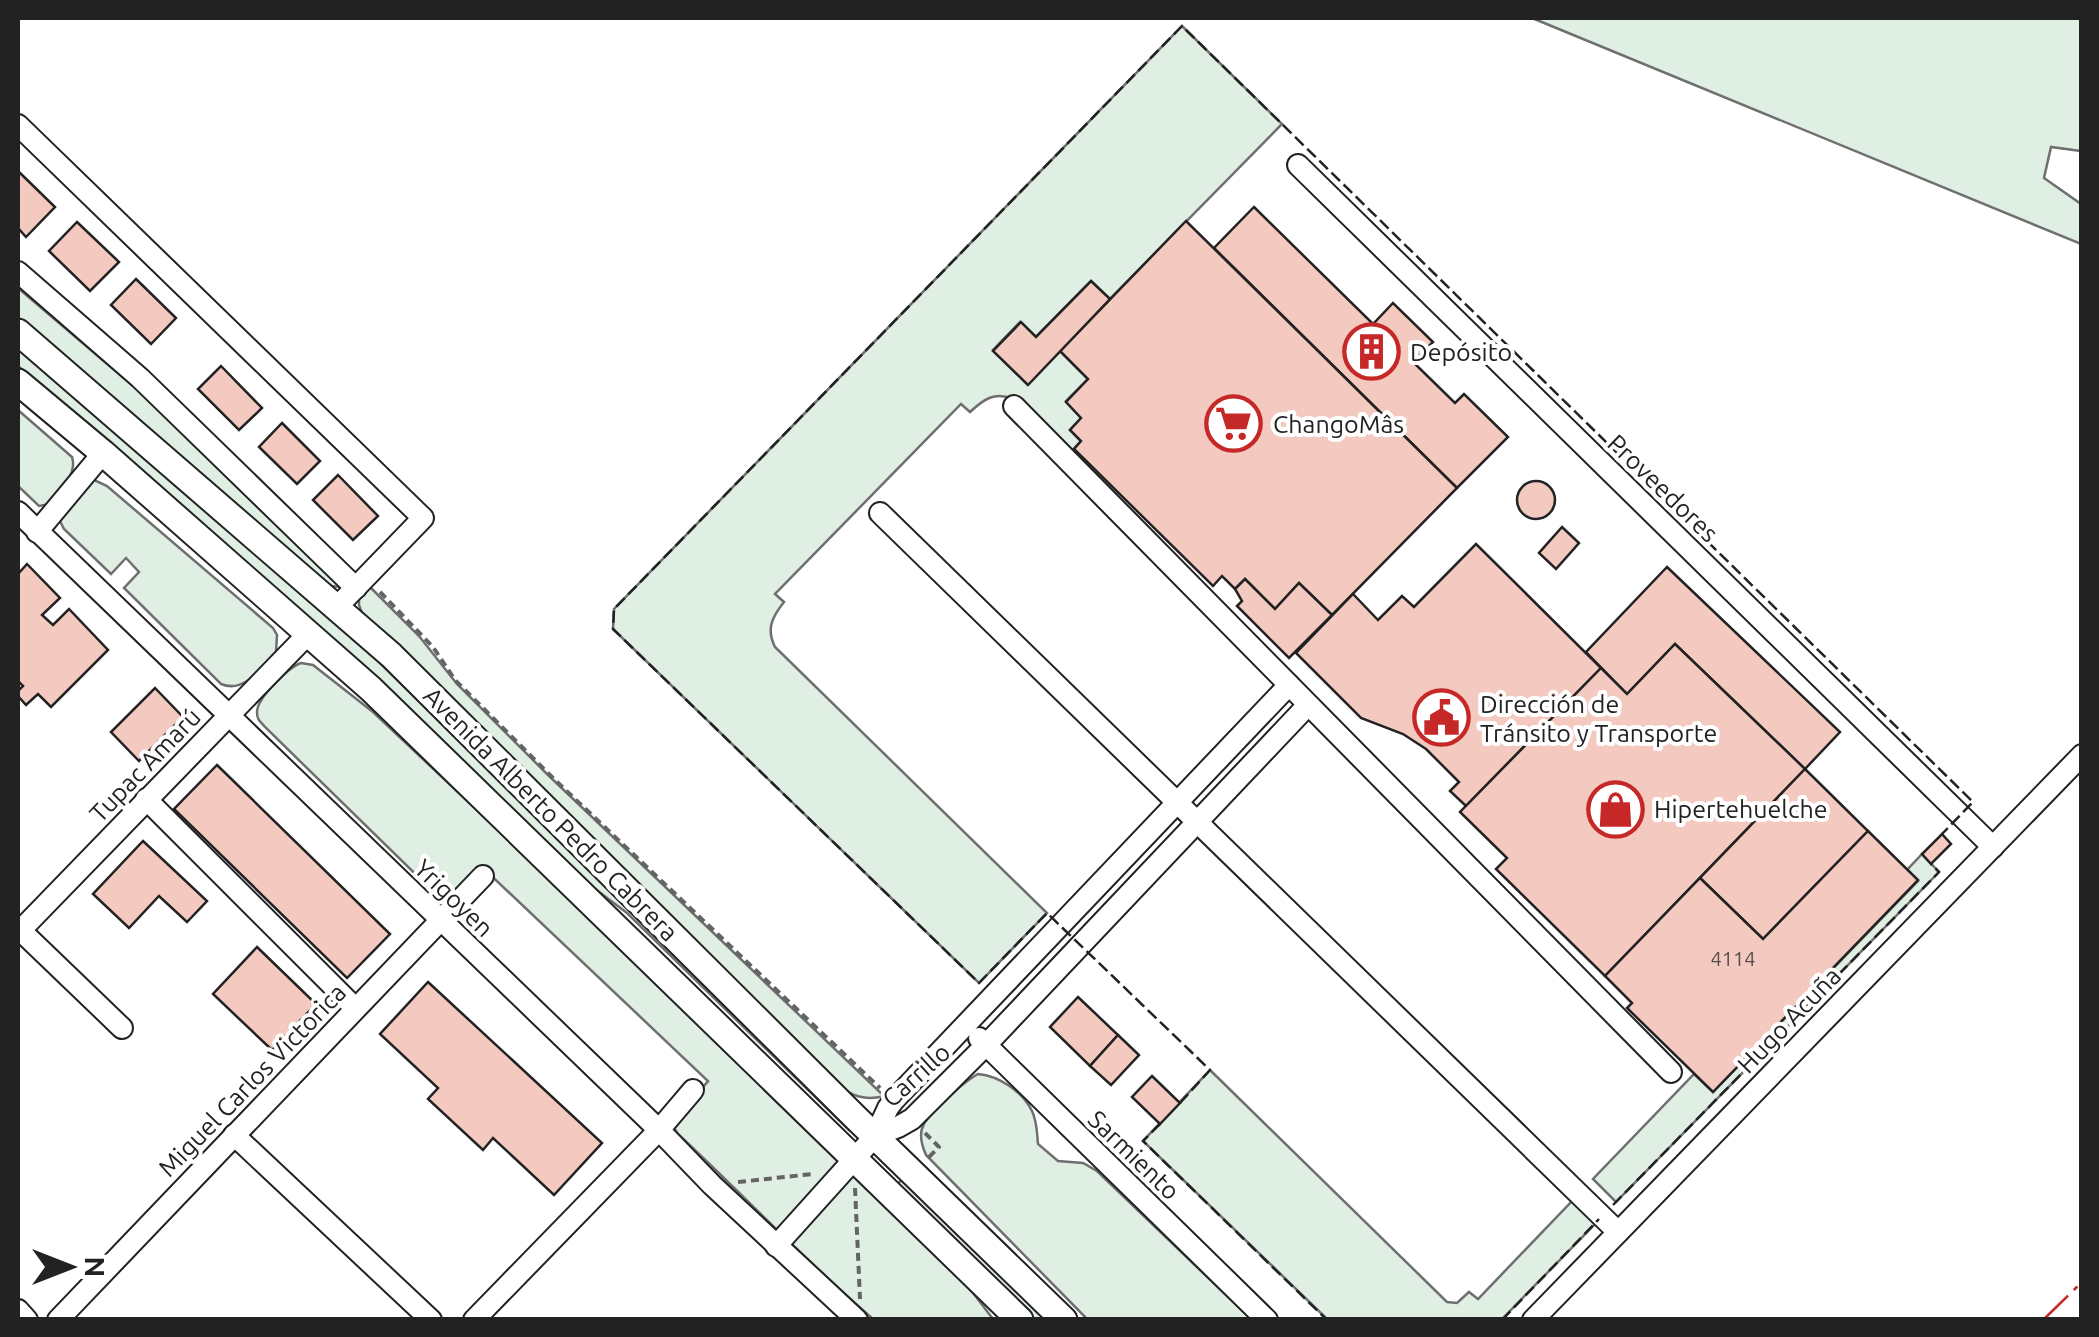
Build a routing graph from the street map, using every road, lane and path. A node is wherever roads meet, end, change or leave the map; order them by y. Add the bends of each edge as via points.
1 (18, 125) edge
2 (1298, 165) dead end
3 (18, 272) edge
4 (18, 332) edge
5 (18, 382) edge
6 (1014, 406) dead end
7 (103, 453) junction
8 (883, 509) dead end
9 (24, 523) edge
10 (360, 583) junction
11 (337, 607) junction
12 (309, 634) junction
13 (1288, 685) junction
14 (1308, 705) junction
15 (229, 716) junction
16 (2082, 755) edge
17 (1179, 798) junction
18 (146, 799) junction
19 (1200, 818) junction
20 (1993, 846) junction
21 (483, 876) dead end
22 (440, 920) junction
23 (18, 931) edge
24 (356, 1008) junction
25 (966, 1026) junction
26 (122, 1028) dead end
27 (986, 1045) junction
28 (1671, 1072) dead end
29 (693, 1090) dead end
30 (894, 1100) junction
31 (912, 1119) junction
32 (659, 1130) junction
33 (234, 1135) junction
34 (875, 1136) junction
35 (847, 1165) junction
36 (914, 1173) junction
37 (712, 1185) junction
38 (1622, 1228) junction
39 (776, 1246) junction
40 (18, 1310) edge
41 (859, 1310) edge
42 (27, 1320) edge
43 (58, 1320) edge
44 (432, 1320) edge
45 (474, 1320) edge
46 (1020, 1320) edge
47 (1064, 1320) edge
48 (1267, 1320) edge
49 (1533, 1320) edge

1 - 10 street via 422,518
2 - 20 street, Proveedores
3 - 10 street
4 - 11 main road, Avenida Alberto Pedro Cabrera
5 - 7 main road, Avenida Alberto Pedro Cabrera
6 - 13 street
7 - 9 street
7 - 12 main road, Avenida Alberto Pedro Cabrera
8 - 17 street
9 - 15 street, Yrigoyen
10 - 11 street
10 - 30 path via 387,597 455,680 555,780
11 - 34 main road, Avenida Alberto Pedro Cabrera
12 - 15 street, Tupac Amarú
12 - 35 main road, Avenida Alberto Pedro Cabrera
13 - 14 street
13 - 17 street, Carrillo
14 - 19 street, Carrillo
14 - 28 street
15 - 18 street, Tupac Amarú
15 - 22 street, Yrigoyen
16 - 20 street, Hugo Acuña
17 - 19 street
17 - 25 street, Carrillo
18 - 23 street, Tupac Amarú
18 - 24 street
19 - 27 street, Carrillo
19 - 38 street
20 - 38 street, Hugo Acuña
21 - 22 street, Miguel Carlos Victorica
22 - 24 street, Miguel Carlos Victorica
22 - 32 street, Yrigoyen
23 - 26 street
24 - 33 street, Miguel Carlos Victorica
25 - 27 street, Sarmiento
25 - 30 street, Carrillo
27 - 31 street, Carrillo
27 - 48 street, Sarmiento
29 - 32 street
30 - 34 street, Carrillo
31 - 34 street, Carrillo
31 - 36 path via 938,1147
32 - 37 street, Yrigoyen
32 - 45 street
33 - 43 street, Miguel Carlos Victorica
33 - 44 street
34 - 35 street, Carrillo
34 - 36 main road, Avenida Alberto Pedro Cabrera
35 - 37 path via 838,1172
35 - 39 street, Carrillo
35 - 41 path via 855,1187
35 - 46 main road, Avenida Alberto Pedro Cabrera
36 - 47 main road, Avenida Alberto Pedro Cabrera
37 - 39 street, Yrigoyen
38 - 49 street, Hugo Acuña
39 - 41 street, Yrigoyen
40 - 42 street

